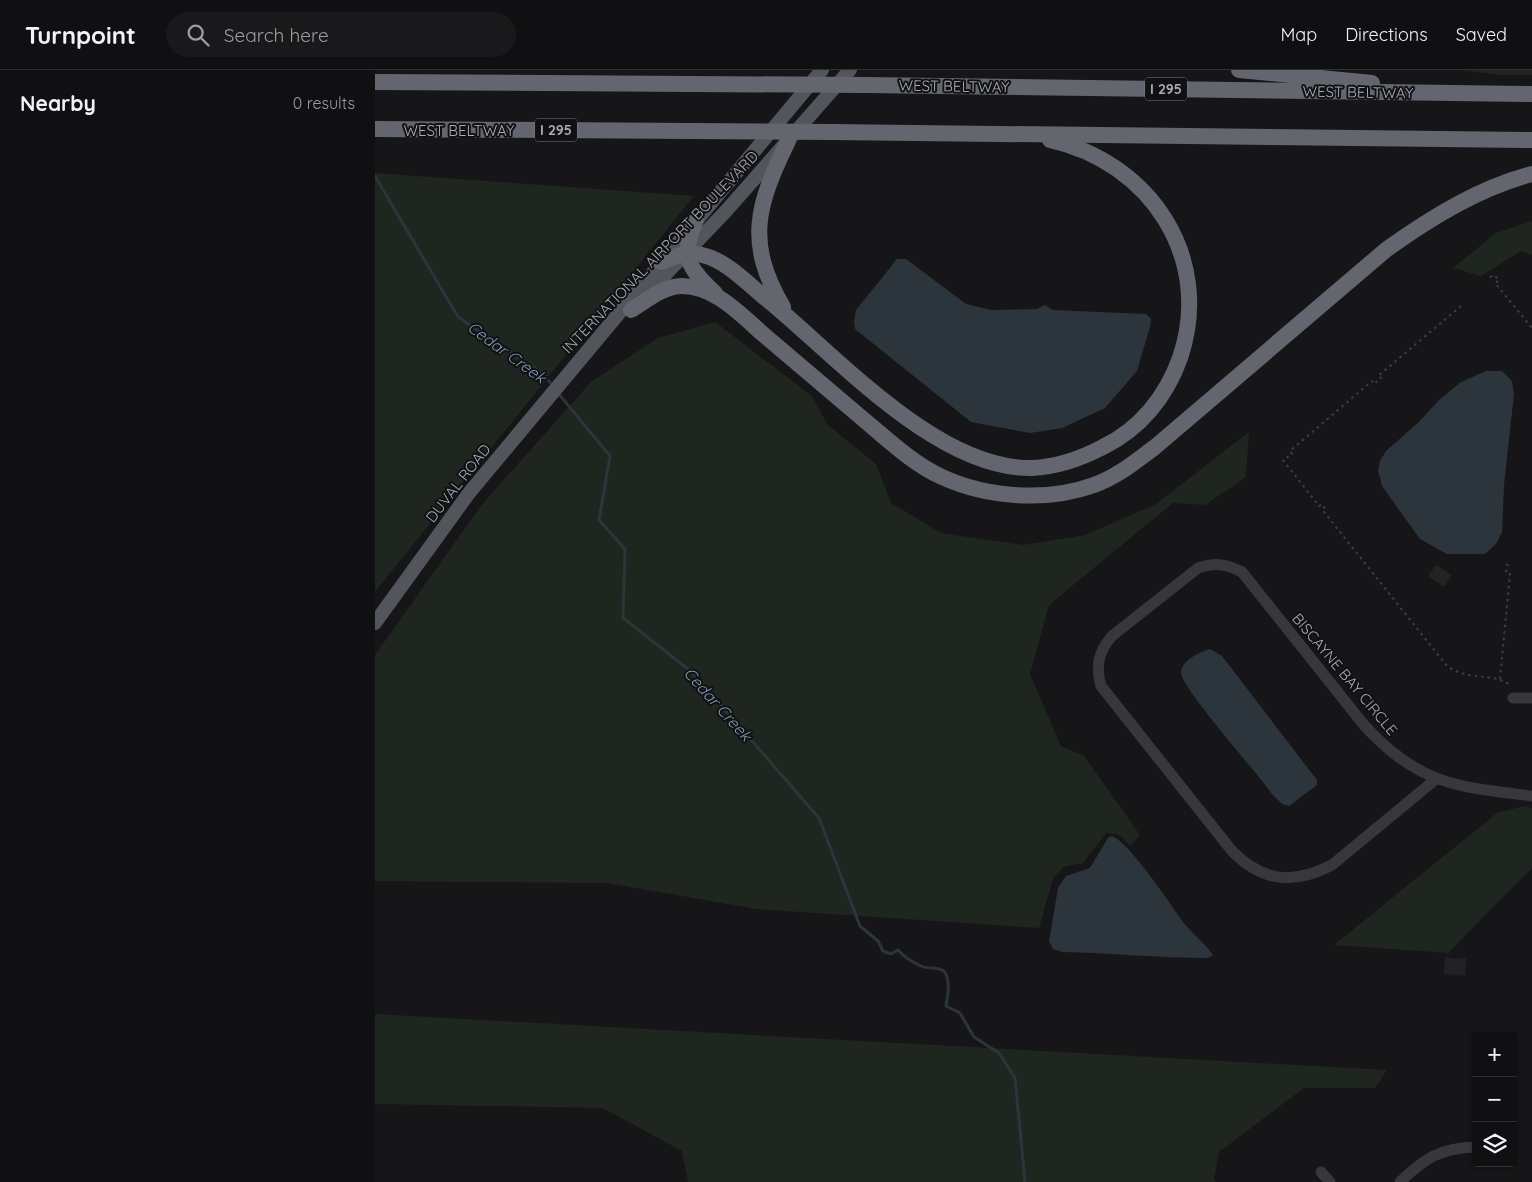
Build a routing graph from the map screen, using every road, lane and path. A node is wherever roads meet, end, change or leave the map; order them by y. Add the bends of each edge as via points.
1 (821, 70) edge
2 (850, 70) edge
3 (1239, 70) edge
4 (375, 82) edge
5 (1467, 94) junction
6 (1532, 94) edge
7 (375, 129) edge
8 (1023, 135) junction
9 (1532, 140) edge
10 (788, 141) junction
11 (1532, 174) edge
12 (696, 220) junction
13 (687, 252) junction
14 (661, 262) junction
15 (1489, 277) dead end
16 (717, 295) junction
17 (1461, 306) dead end
18 (631, 310) junction
19 (788, 316) junction
20 (1532, 328) edge
21 (572, 368) junction
22 (1511, 566) dead end
23 (375, 623) edge
24 (1500, 678) junction
25 (1509, 684) dead end
26 (1513, 698) dead end
27 (1532, 698) edge
28 (1435, 780) junction
29 (1532, 796) edge
30 (1472, 1147) edge
31 (1321, 1172) dead end
32 (1330, 1182) edge
33 (1400, 1182) edge

1 - 12 main road, INTERNATIONAL AIRPORT BOULEVARD
2 - 10 main road, INTERNATIONAL AIRPORT BOULEVARD
3 - 5 highway
4 - 5 highway, WEST BELTWAY / I 295
5 - 6 highway, WEST BELTWAY / I 295
7 - 8 highway, WEST BELTWAY / I 295
8 - 9 highway, WEST BELTWAY / I 295
8 - 19 highway via 1084,151 1136,183 1150,197 1175,236 1189,283 1186,340 1171,381 1132,429 1082,457 1047,466 1008,466 967,455 899,412
10 - 13 main road, INTERNATIONAL AIRPORT BOULEVARD
10 - 19 highway via 763,196 759,222 760,251 768,282
11 - 16 highway via 1458,203 1387,249 1128,467 1094,485 1039,495 1000,493 942,477 924,467 880,434
12 - 13 highway via 688,238
12 - 14 main road, INTERNATIONAL AIRPORT BOULEVARD
13 - 14 highway
13 - 16 highway via 689,266
13 - 18 main road, INTERNATIONAL AIRPORT BOULEVARD
13 - 19 highway via 723,263
14 - 21 main road, INTERNATIONAL AIRPORT BOULEVARD
15 - 20 path via 1494,275 1499,280 1495,283
16 - 18 highway via 681,286 659,292
17 - 24 path via 1283,460 1319,506 1322,504 1324,512 1447,666 1462,675
18 - 21 main road, INTERNATIONAL AIRPORT BOULEVARD via 593,351
21 - 23 main road, DUVAL ROAD via 469,493
22 - 24 path via 1507,565 1507,573 1510,574
24 - 25 path
26 - 27 street
28 - 28 street, BISCAYNE BAY CIRCLE via 1332,865 1296,879 1261,872 1245,864 1232,851 1101,686 1097,673 1098,658 1112,636 1198,568 1220,564 1242,572 1380,743
28 - 29 street via 1478,790
30 - 33 street via 1459,1147 1430,1156
31 - 32 street

